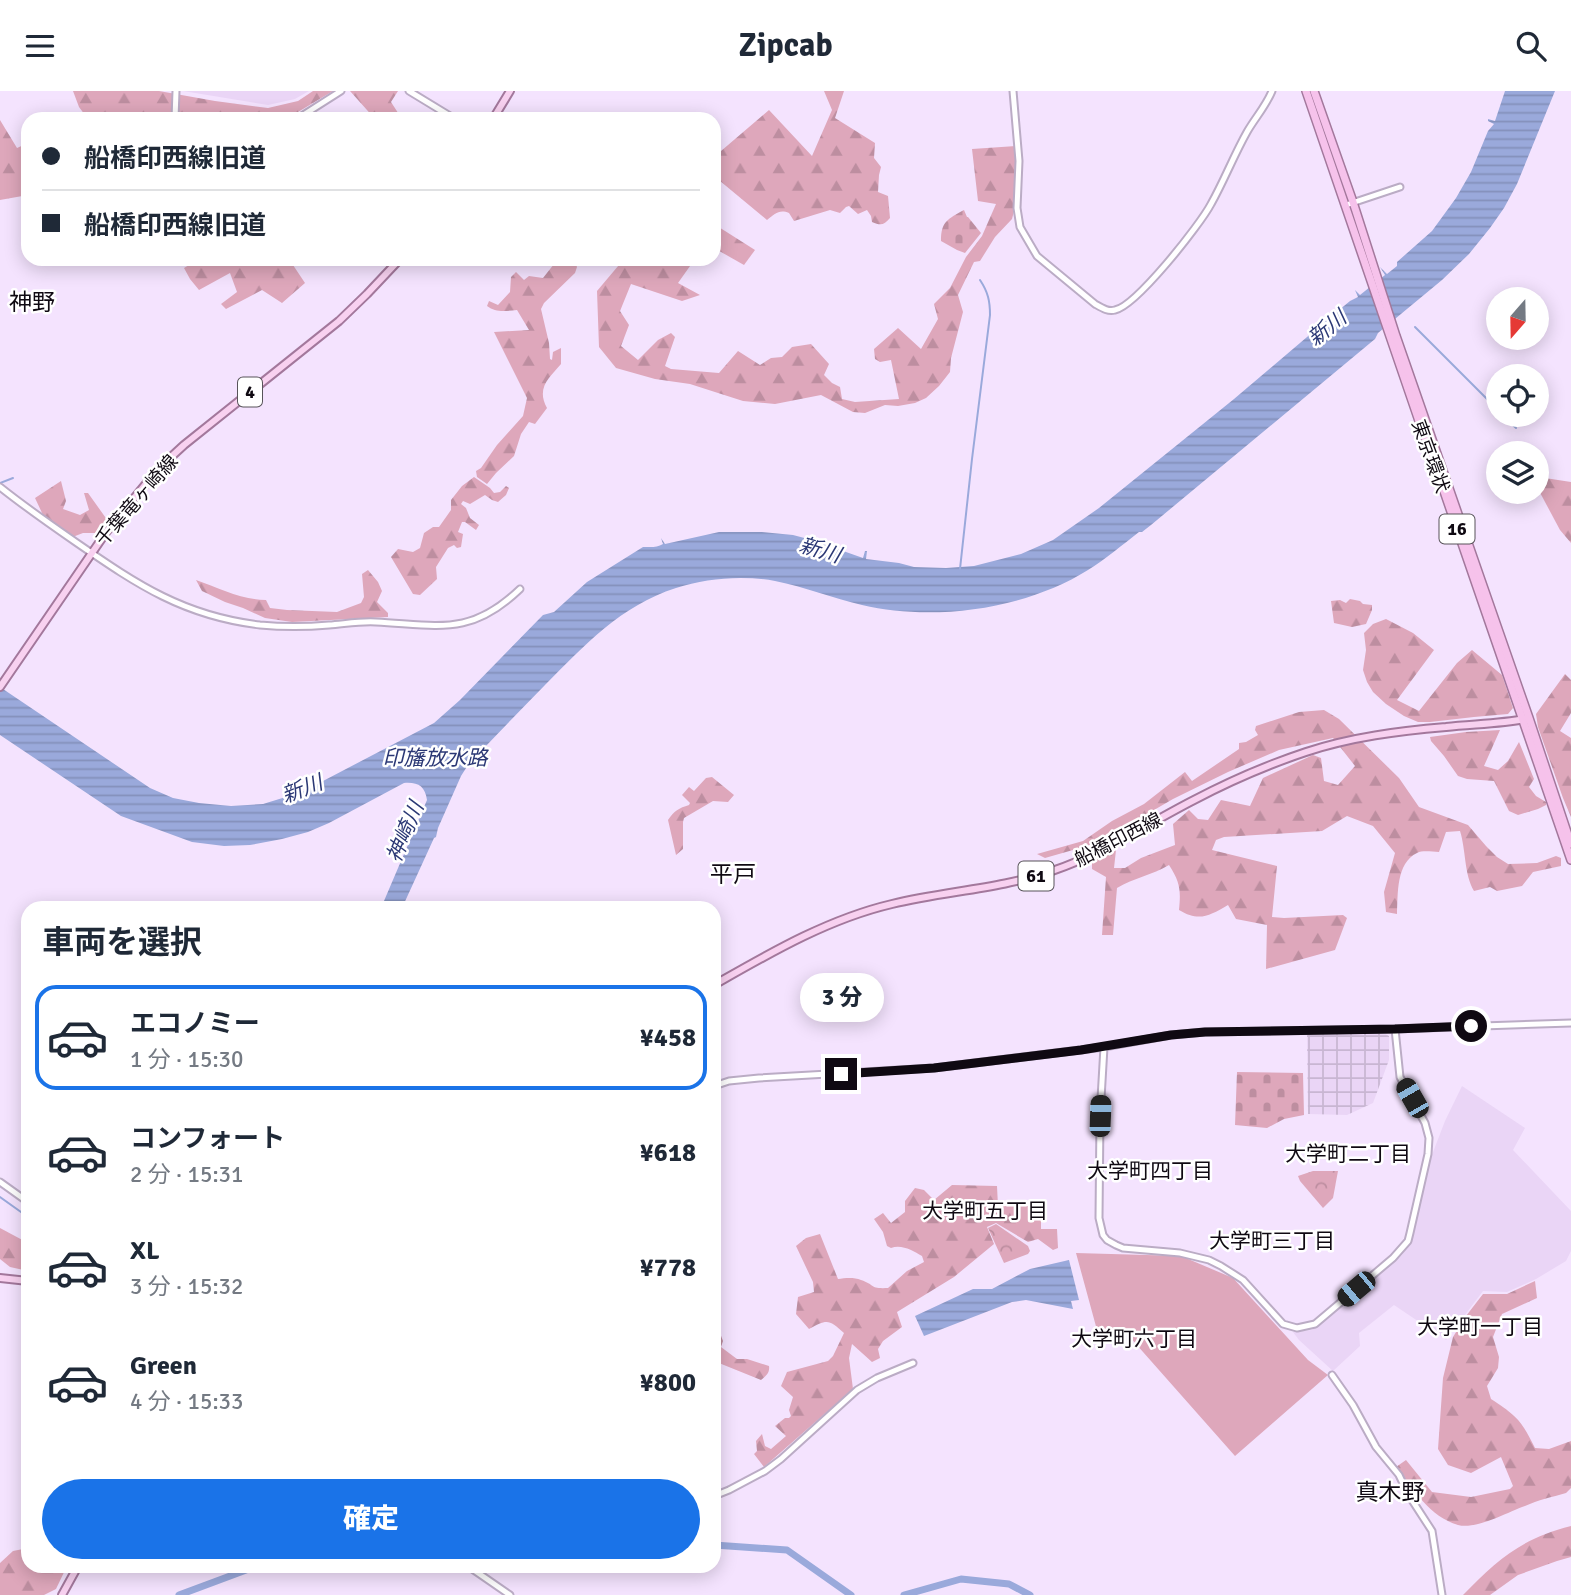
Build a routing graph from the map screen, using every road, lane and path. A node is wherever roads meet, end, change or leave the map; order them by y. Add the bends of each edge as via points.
1 (176, 91) edge
2 (341, 91) edge
3 (409, 91) edge
4 (510, 91) edge
5 (1013, 91) edge
6 (1272, 91) edge
7 (1306, 91) edge
8 (1314, 91) edge
9 (175, 112) edge
10 (308, 112) edge
11 (443, 112) edge
12 (497, 112) edge
13 (1400, 187) dead end
14 (1350, 203) junction
15 (394, 266) edge
16 (0, 487) edge
17 (91, 553) junction
18 (520, 589) dead end
19 (1, 686) edge
20 (1525, 719) junction
21 (1571, 844) edge
22 (1571, 860) edge
23 (721, 981) edge
24 (1571, 1023) edge
25 (1395, 1029) junction
26 (1104, 1047) junction
27 (721, 1084) edge
28 (0, 1182) edge
29 (21, 1197) edge
30 (0, 1278) edge
31 (21, 1280) edge
32 (913, 1363) dead end
33 (1332, 1375) dead end
34 (721, 1493) edge
35 (74, 1573) edge
36 (478, 1573) edge
37 (62, 1595) edge
38 (510, 1595) edge
39 (1442, 1595) edge

1 - 9 street
2 - 10 street
3 - 11 street
4 - 12 main road
5 - 6 street via 1020,227 1037,256 1096,305 1112,311 1130,301 1175,254 1211,206
7 - 14 highway, 東京環状 / 16
8 - 14 highway, 東京環状 / 16
13 - 14 street
14 - 20 highway, 東京環状 / 16
15 - 17 main road, 千葉竜ヶ崎線 / 4 via 339,321 159,468
16 - 17 street
17 - 18 street via 181,606 261,625 463,624 504,603
17 - 19 main road, 千葉竜ヶ崎線 / 4
20 - 21 highway, 東京環状 / 16
20 - 22 highway, 東京環状 / 16
20 - 23 main road, 船橋印西線 / 61 via 1389,733 1309,751 1232,781 1064,867 1011,883 862,912
24 - 25 street
25 - 26 street via 1205,1032
25 - 26 street via 1400,1077 1429,1138 1408,1241 1315,1324 1297,1328 1283,1324 1243,1280 1209,1260 1123,1248 1103,1235 1099,1218
26 - 27 street via 934,1068
28 - 29 street
30 - 31 main road
32 - 34 street via 858,1390 781,1459
33 - 39 street via 1432,1531
35 - 37 main road
36 - 38 street

